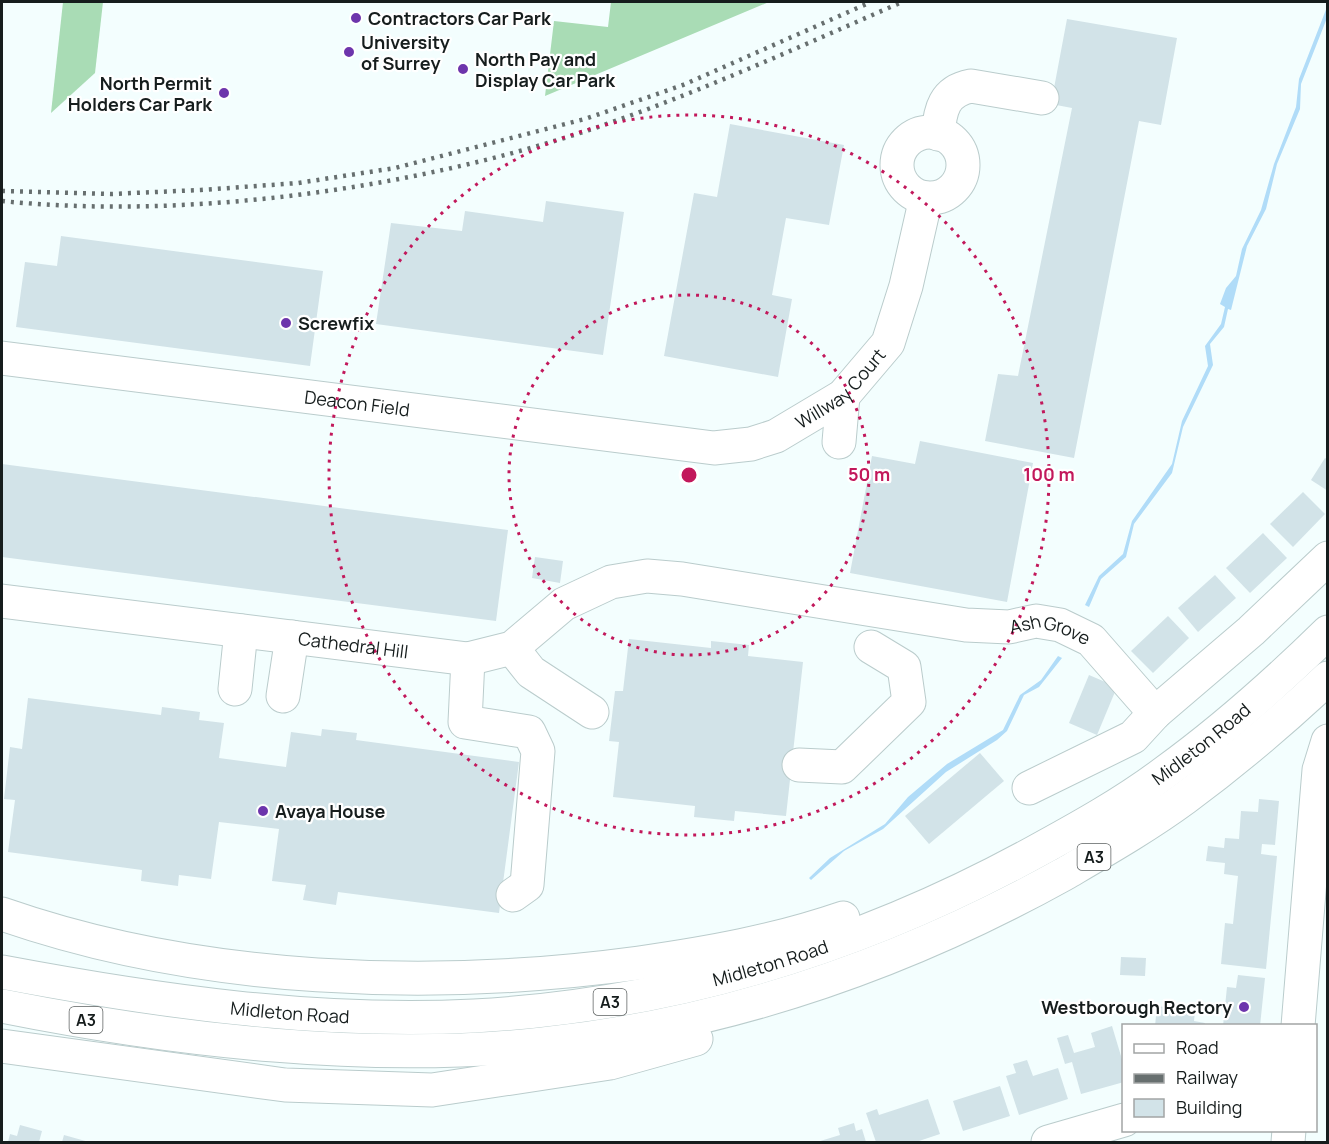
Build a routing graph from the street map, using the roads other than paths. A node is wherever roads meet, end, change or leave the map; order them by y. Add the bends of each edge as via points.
1 (1042, 99) dead end
2 (938, 134) junction
3 (926, 198) junction
4 (2, 358) edge
5 (843, 396) junction
6 (839, 442) dead end
7 (714, 448) joint
8 (1328, 558) edge
9 (682, 579) joint
10 (2, 601) edge
11 (241, 631) junction
12 (1328, 632) edge
13 (292, 637) junction
14 (871, 647) dead end
15 (512, 648) junction
16 (468, 659) junction
17 (1328, 678) edge
18 (235, 689) dead end
19 (283, 696) dead end
20 (592, 712) dead end
21 (1155, 713) junction
22 (1328, 741) edge
23 (799, 765) dead end
24 (1029, 788) dead end
25 (1067, 835) junction
26 (513, 895) dead end
27 (2, 914) edge
28 (2, 972) edge
29 (826, 982) junction
30 (2, 1006) edge
31 (1298, 1024) edge
32 (2, 1046) edge
33 (1122, 1121) edge
34 (1048, 1143) edge

1 - 2 main road via 971,86 962,88 952,93 941,107
2 - 3 main road via 954,143 960,152 961,175 948,193
2 - 3 main road via 914,136 900,151 897,161 897,171 908,189
3 - 5 main road, Willway Court via 888,344
4 - 7 main road, Deacon Field
5 - 6 main road
5 - 7 main road, Willway Court via 776,436 751,444
8 - 21 main road
9 - 15 main road, Cathedral Hill via 647,576 611,582 585,592 564,604
9 - 21 main road, Ash Grove via 966,625 1009,627 1036,621 1060,626 1091,640
10 - 11 main road, Cathedral Hill
11 - 13 main road, Cathedral Hill
11 - 18 main road
12 - 25 main road, Midleton Road / A3 via 1271,686 1163,775
13 - 16 main road, Cathedral Hill
13 - 19 main road
14 - 23 main road via 904,667 909,702 842,767
15 - 16 main road, Cathedral Hill
15 - 20 main road via 531,672
16 - 26 main road via 465,722 530,732 538,751 528,885
17 - 29 main road, Midleton Road / A3 via 1266,735 1201,786 1101,853 951,931
21 - 24 main road via 1118,747
22 - 31 main road via 1319,770
25 - 27 main road via 806,930 710,952 579,971 423,977 270,970 118,946
25 - 28 main road, Midleton Road / A3 via 942,900 818,951 726,979 602,1004 471,1016 374,1016 223,1006
29 - 30 main road, Midleton Road / A3 via 769,1000 602,1037 438,1050 339,1048 171,1033
29 - 32 main road via 689,1040 610,1063 455,1089 285,1085
33 - 34 main road

